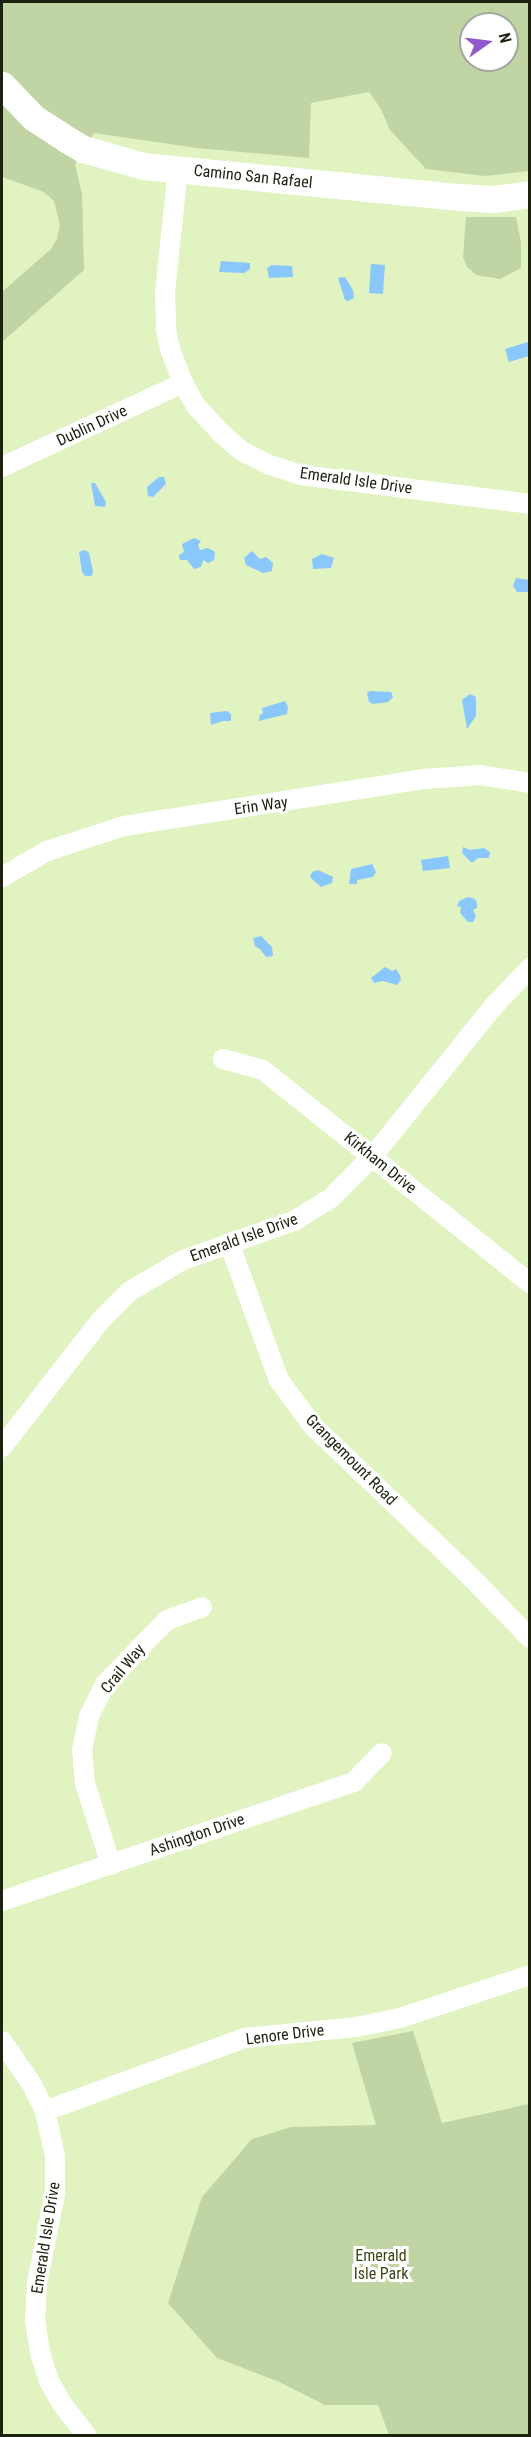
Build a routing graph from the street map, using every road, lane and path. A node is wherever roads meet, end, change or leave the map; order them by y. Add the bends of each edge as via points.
1 (2, 85) edge
2 (178, 170) junction
3 (530, 194) edge
4 (183, 383) junction
5 (2, 467) edge
6 (530, 504) edge
7 (530, 783) edge
8 (2, 877) edge
9 (530, 968) edge
10 (222, 1059) dead end
11 (372, 1157) junction
12 (230, 1245) junction
13 (530, 1283) edge
14 (2, 1447) edge
15 (202, 1607) dead end
16 (530, 1638) edge
17 (382, 1753) dead end
18 (111, 1865) junction
19 (2, 1902) edge
20 (530, 1975) edge
21 (2, 2041) edge
22 (45, 2111) junction
23 (87, 2436) edge

1 - 2 street, Camino San Rafael via 34,118 83,149 143,166
2 - 3 street, Camino San Rafael via 472,198
2 - 4 street, Emerald Isle Drive via 165,300 170,349
4 - 5 street, Dublin Drive
4 - 6 street, Emerald Isle Drive via 196,406 220,433 270,465 301,475
7 - 8 street, Erin Way via 480,775 425,779 124,826 48,851
9 - 11 street, Emerald Isle Drive via 493,1007
10 - 11 street, Kirkham Drive via 263,1070
11 - 12 street, Emerald Isle Drive via 311,1213
11 - 13 street, Kirkham Drive
12 - 14 street, Emerald Isle Drive via 183,1260 130,1291 100,1321
12 - 16 street, Grangemount Road via 279,1380 312,1425
15 - 18 street, Crail Way via 167,1620 105,1684 89,1716 82,1750 85,1783
17 - 18 street, Ashington Drive via 354,1782
18 - 19 street, Ashington Drive
20 - 22 street, Lenore Drive via 400,2018 356,2027 245,2038
21 - 22 street, Emerald Isle Drive
22 - 23 street, Emerald Isle Drive via 55,2156 55,2194 37,2283 35,2320 50,2383

